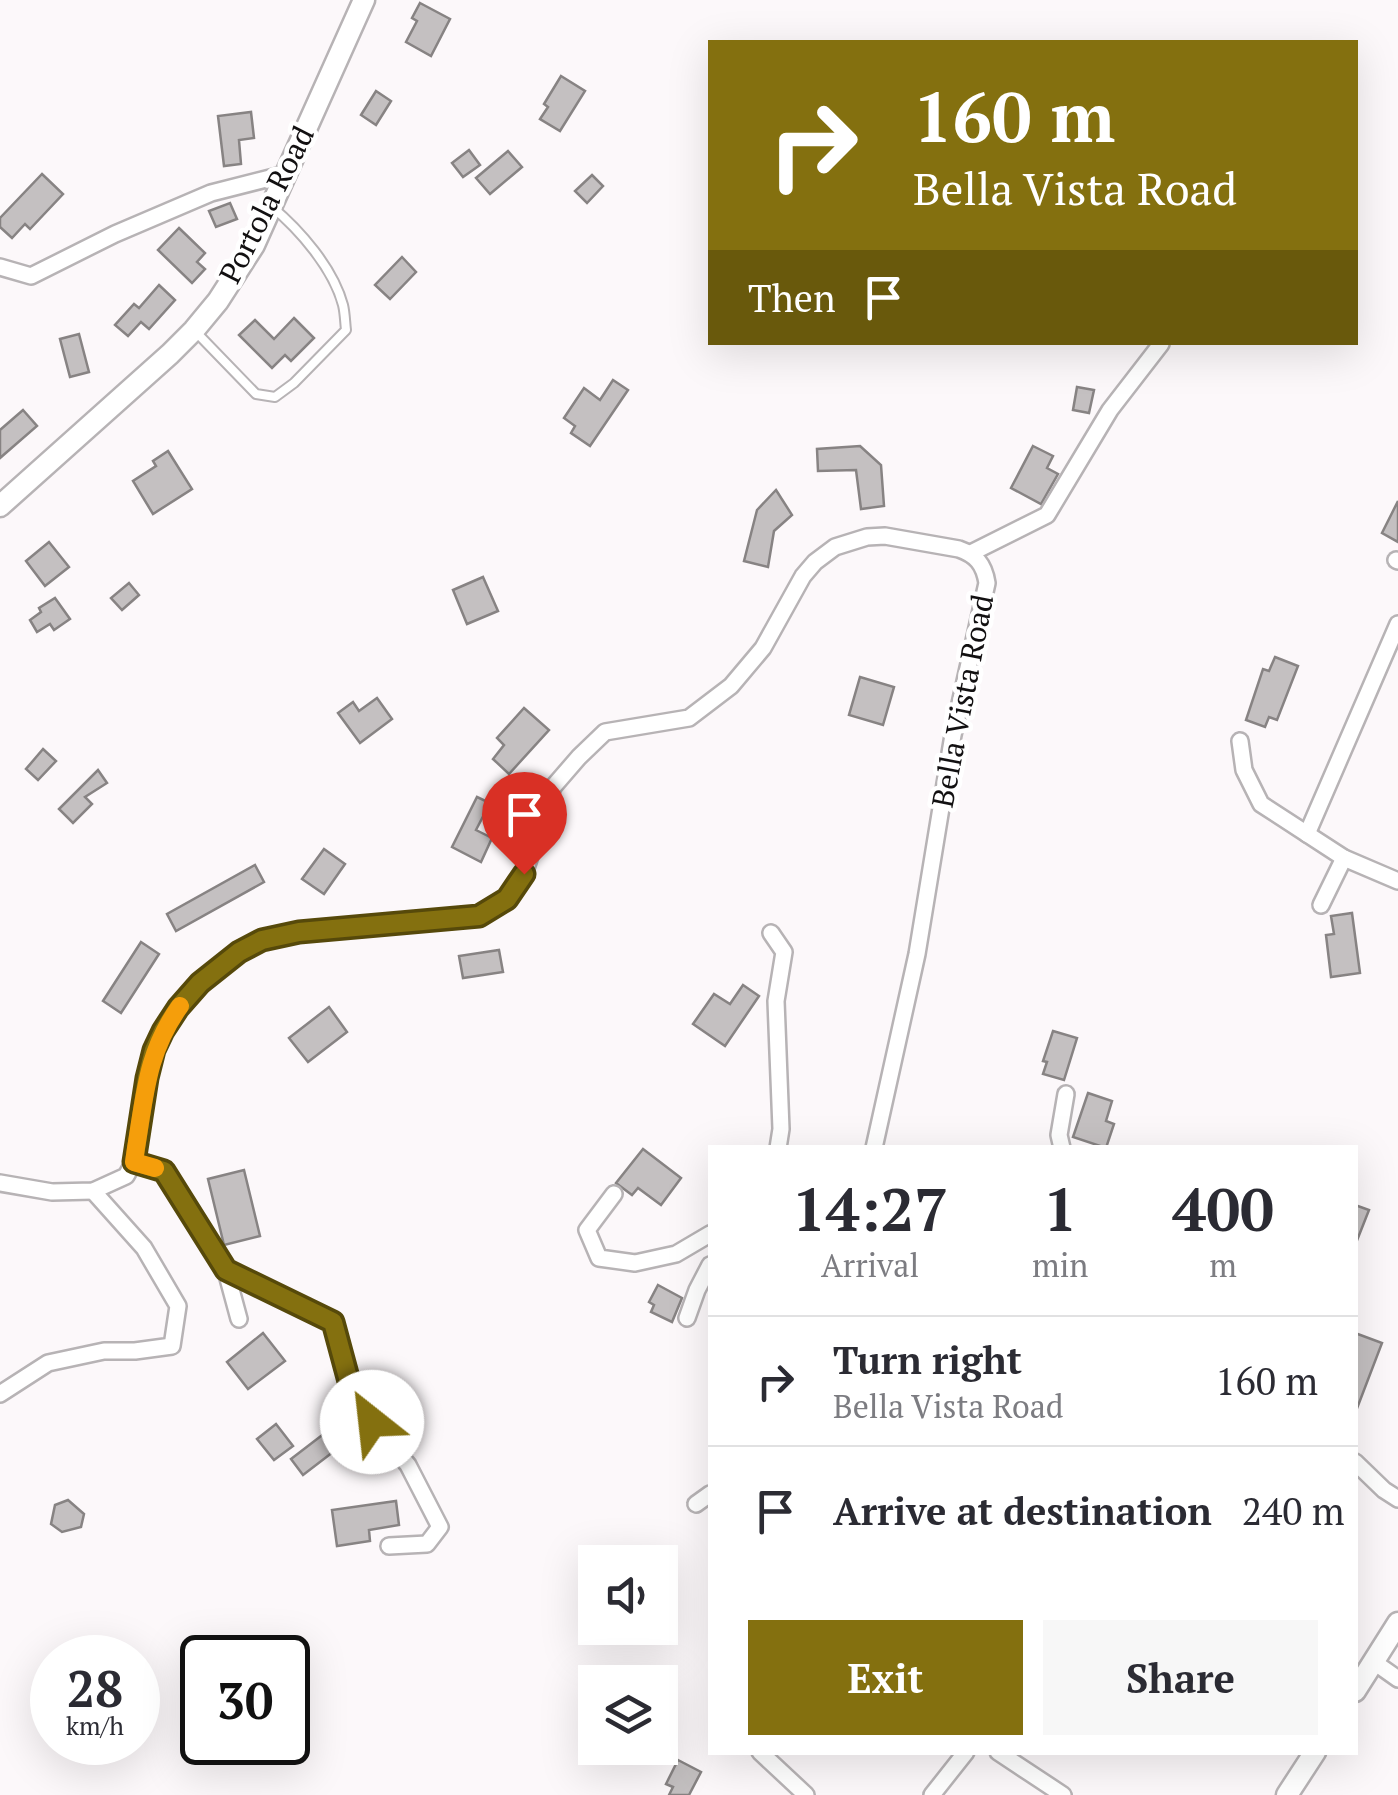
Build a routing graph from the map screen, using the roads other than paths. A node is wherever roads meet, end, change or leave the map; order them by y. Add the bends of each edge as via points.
1 (364, 0) edge
2 (286, 174) junction
3 (271, 206) junction
4 (0, 267) edge
5 (194, 330) junction
6 (1160, 345) edge
7 (0, 506) edge
8 (971, 553) junction
9 (1398, 624) edge
10 (1240, 741) dead end
11 (1307, 834) junction
12 (1344, 858) junction
13 (1398, 880) edge
14 (1321, 906) dead end
15 (770, 933) dead end
16 (1066, 1094) dead end
17 (778, 1145) edge
18 (875, 1145) edge
19 (1061, 1145) edge
20 (134, 1162) junction
21 (0, 1182) edge
22 (93, 1192) junction
23 (614, 1194) dead end
24 (708, 1235) edge
25 (708, 1269) edge
26 (226, 1270) junction
27 (687, 1318) dead end
28 (238, 1319) dead end
29 (0, 1394) edge
30 (1358, 1465) edge
31 (708, 1495) edge
32 (1398, 1499) edge
33 (696, 1504) dead end
34 (389, 1546) dead end
35 (1398, 1623) edge
36 (1374, 1662) junction
37 (1398, 1680) edge
38 (1358, 1686) edge
39 (763, 1755) edge
40 (964, 1755) edge
41 (1002, 1755) edge
42 (1312, 1755) edge
43 (806, 1795) edge
44 (932, 1795) edge
45 (1062, 1795) edge
46 (1286, 1795) edge

1 - 2 street, Portola Road
2 - 3 street, Portola Road
2 - 4 street via 211,194 31,276
3 - 5 street, Portola Road via 238,272
3 - 5 lane via 295,226 332,278 346,330 275,397 256,394
5 - 7 street, Portola Road
6 - 8 street via 1110,410 1047,515
8 - 18 street, Bella Vista Road via 987,583
8 - 20 street, Bella Vista Road via 885,536 834,547 803,576 763,648 731,686 689,718 605,732 578,757 553,787 516,890 492,910 299,932 239,952 200,983 163,1031 147,1078
9 - 11 street
10 - 11 street via 1244,770 1262,804
11 - 12 street
12 - 13 street
12 - 14 street
15 - 17 street via 784,952 776,1001
16 - 19 street
20 - 22 street via 126,1176
20 - 26 street via 164,1171
21 - 22 street
22 - 29 street via 144,1248 178,1306 172,1346 48,1363
23 - 24 street via 587,1230 599,1258 635,1263 676,1254
25 - 27 street
26 - 28 street
26 - 34 street via 333,1322 354,1400 408,1465 440,1526 428,1544
30 - 32 street
31 - 33 street
35 - 36 street
36 - 37 street
36 - 38 street
39 - 43 street
40 - 44 street
41 - 45 street
42 - 46 street

